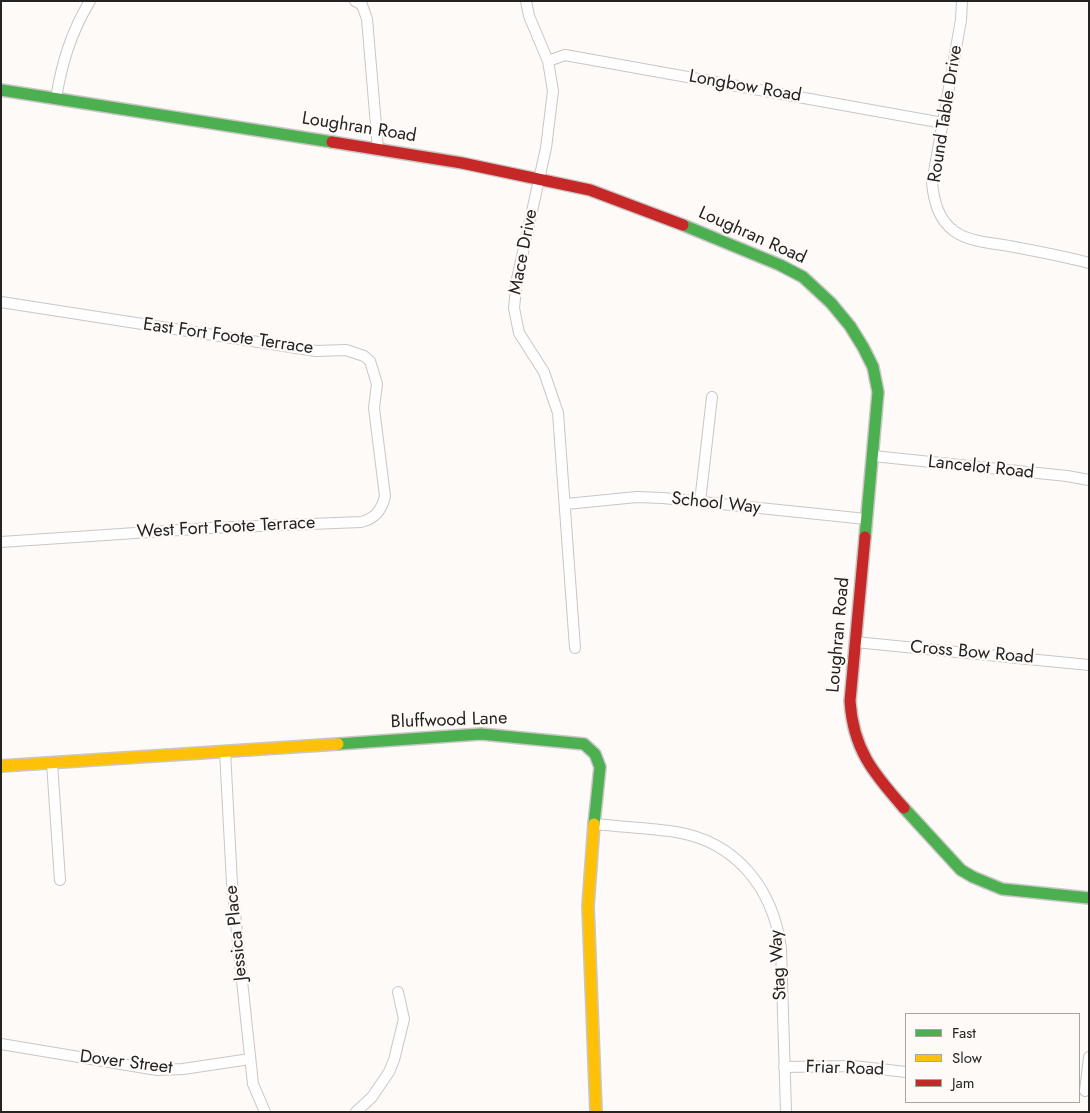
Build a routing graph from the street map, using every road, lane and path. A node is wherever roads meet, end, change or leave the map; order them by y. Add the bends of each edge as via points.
1 (90, 1) edge
2 (355, 1) edge
3 (526, 1) edge
4 (962, 1) edge
5 (548, 61) junction
6 (1, 90) edge
7 (56, 98) junction
8 (943, 123) junction
9 (378, 149) junction
10 (539, 178) junction
11 (1089, 263) edge
12 (1, 302) edge
13 (712, 397) dead end
14 (378, 444) joint
15 (873, 456) junction
16 (1089, 480) edge
17 (700, 502) junction
18 (566, 504) junction
19 (866, 519) junction
20 (1, 542) edge
21 (855, 642) junction
22 (575, 648) dead end
23 (1089, 665) edge
24 (225, 751) junction
25 (52, 762) junction
26 (1, 766) edge
27 (596, 824) junction
28 (60, 880) dead end
29 (1089, 898) edge
30 (398, 992) dead end
31 (1, 1044) edge
32 (1089, 1057) edge
33 (250, 1059) junction
34 (784, 1067) junction
35 (905, 1072) edge
36 (1084, 1091) edge
37 (264, 1112) edge
38 (356, 1112) edge
39 (596, 1112) edge
40 (786, 1112) edge

1 - 7 street via 69,43
2 - 9 street via 362,5 367,19
3 - 5 street, Mace Drive
4 - 8 street, Round Table Drive
5 - 8 street, Longbow Road via 565,55
5 - 10 street, Mace Drive via 553,91
6 - 7 street, Loughran Road
7 - 9 street, Loughran Road
8 - 11 street, Round Table Drive via 932,183 936,205 954,231 972,239
9 - 10 street, Loughran Road
10 - 15 street, Loughran Road via 603,193 803,277 850,326 873,367 878,392
10 - 18 street, Mace Drive via 517,279 514,308 518,333 544,372 556,406
12 - 14 street, East Fort Foote Terrace via 316,351 346,350 364,356 370,361 377,384 374,408
13 - 17 street
14 - 20 street, West Fort Foote Terrace via 384,501 375,516 361,522
15 - 16 street, Lancelot Road
15 - 19 street, Loughran Road
17 - 18 street, School Way via 637,497
17 - 19 street, School Way
18 - 22 street, Mace Drive
19 - 21 street, Loughran Road
21 - 23 street, Cross Bow Road
21 - 29 street, Loughran Road via 851,719 861,751 881,782 948,858 973,877 1002,889
24 - 25 street, Bluffwood Lane
24 - 27 street, Bluffwood Lane via 481,734 584,744 598,757 600,767
24 - 33 street, Jessica Place via 232,883
25 - 26 street, Bluffwood Lane
25 - 28 street
27 - 34 street, Stag Way via 677,832 701,839 722,848 752,875 772,908 778,927
27 - 39 street, Bluffwood Lane via 588,906
30 - 38 street via 404,1019 394,1060 376,1090
31 - 33 street, Dover Street via 156,1070
32 - 36 street
33 - 37 street, Jessica Place via 254,1084
34 - 35 street, Friar Road via 853,1066
34 - 40 street, Stag Way

